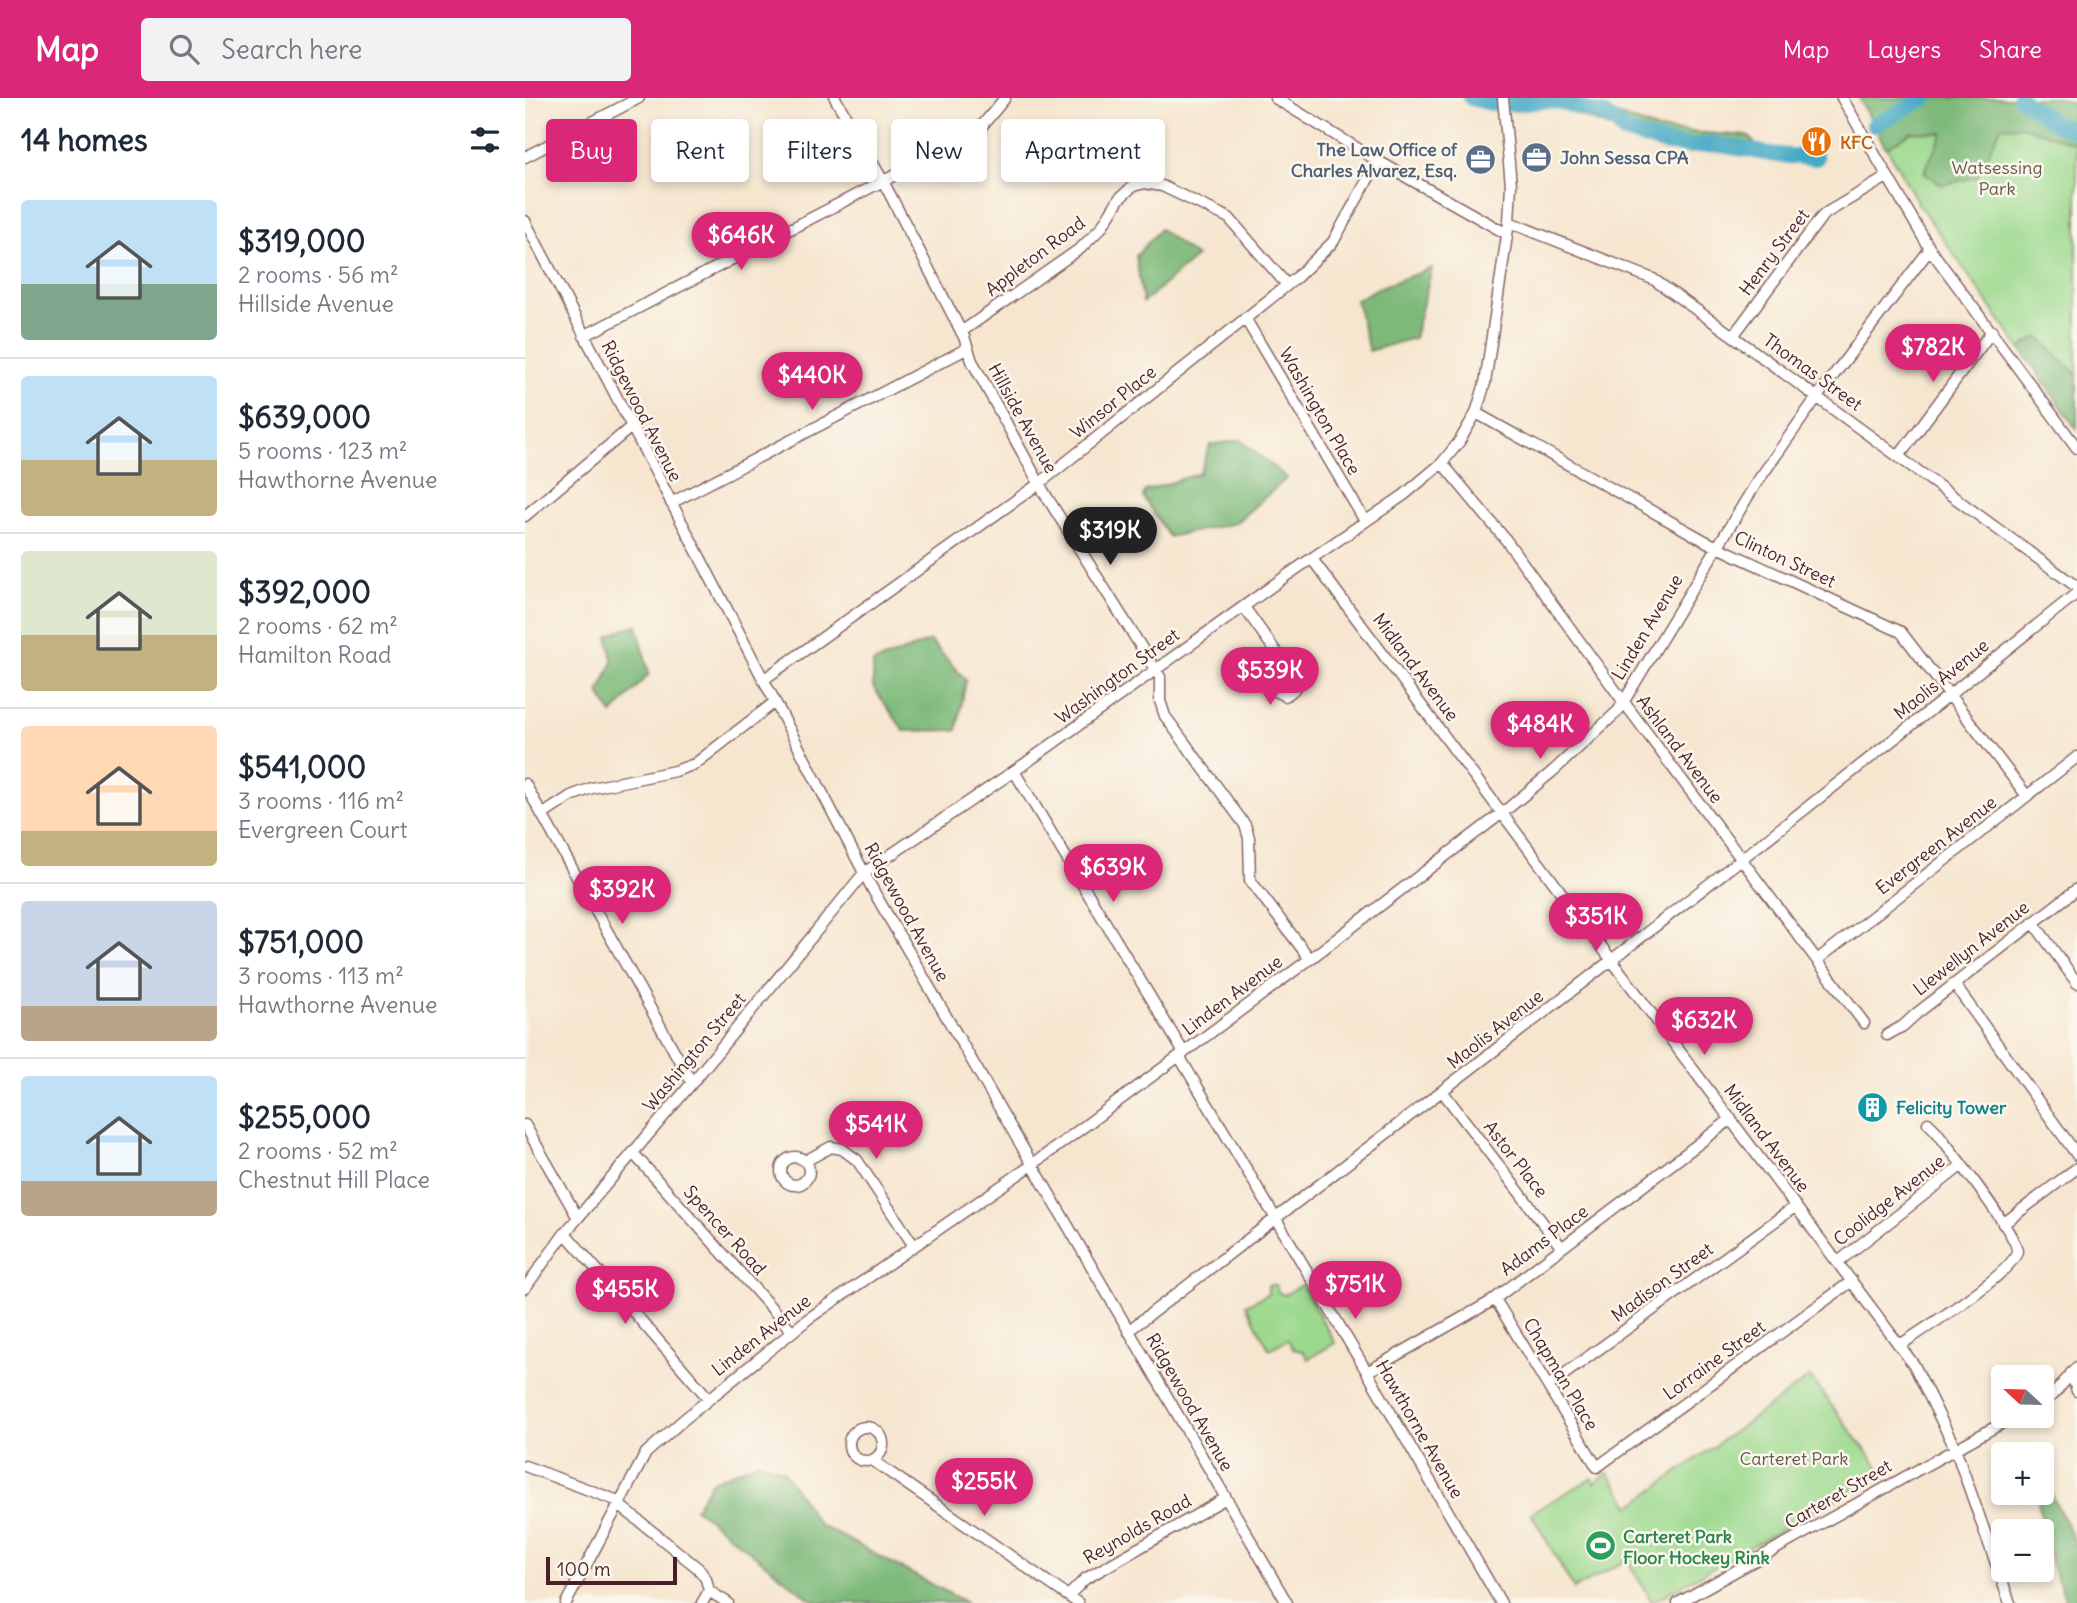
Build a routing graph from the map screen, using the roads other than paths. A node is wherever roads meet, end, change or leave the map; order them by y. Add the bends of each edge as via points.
1 (639, 98) edge
2 (835, 98) edge
3 (1005, 98) edge
4 (1275, 98) edge
5 (1842, 98) edge
6 (1503, 104) edge
7 (525, 157) edge
8 (1378, 161) junction
9 (1887, 177) junction
10 (883, 181) junction
11 (525, 221) edge
12 (1509, 222) junction
13 (1507, 234) junction
14 (1930, 248) junction
15 (1287, 285) junction
16 (1245, 318) junction
17 (1992, 331) junction
18 (961, 332) junction
19 (584, 336) junction
20 (1733, 336) junction
21 (968, 348) junction
22 (1817, 397) junction
23 (1476, 413) junction
24 (631, 427) junction
25 (2077, 448) edge
26 (1899, 456) junction
27 (1442, 463) junction
28 (1039, 483) junction
29 (671, 503) junction
30 (525, 516) edge
31 (1365, 521) junction
32 (1717, 547) junction
33 (1312, 559) junction
34 (2077, 587) edge
35 (2077, 593) edge
36 (1244, 607) junction
37 (1279, 656) dead end
38 (1156, 670) junction
39 (763, 680) junction
40 (1949, 696) junction
41 (1623, 701) junction
42 (775, 702) junction
43 (2077, 757) edge
44 (1014, 771) junction
45 (525, 784) edge
46 (2027, 796) junction
47 (1503, 812) junction
48 (543, 815) junction
49 (1741, 859) junction
50 (864, 873) junction
51 (2077, 889) edge
52 (2033, 922) junction
53 (1310, 959) junction
54 (1817, 960) junction
55 (1611, 961) junction
56 (2077, 983) edge
57 (1954, 984) junction
58 (1864, 1023) dead end
59 (1887, 1035) dead end
60 (1182, 1055) junction
61 (692, 1083) junction
62 (1442, 1091) junction
63 (1731, 1119) junction
64 (1928, 1124) dead end
65 (525, 1125) edge
66 (633, 1153) junction
67 (2077, 1155) edge
68 (807, 1160) dead end
69 (1032, 1165) junction
70 (1961, 1166) junction
71 (2077, 1168) edge
72 (1796, 1206) junction
73 (578, 1217) junction
74 (1276, 1218) junction
75 (2003, 1224) junction
76 (565, 1233) junction
77 (914, 1246) junction
78 (1562, 1248) junction
79 (1838, 1262) junction
80 (1852, 1281) junction
81 (525, 1289) edge
82 (1495, 1299) junction
83 (792, 1331) junction
84 (1128, 1331) junction
85 (1900, 1345) junction
86 (2074, 1370) edge
87 (1367, 1372) junction
88 (1548, 1386) junction
89 (2077, 1391) edge
90 (2055, 1393) edge
91 (709, 1399) junction
92 (1992, 1428) edge
93 (1955, 1448) junction
94 (872, 1460) dead end
95 (525, 1466) edge
96 (1597, 1467) joint
97 (1226, 1498) junction
98 (620, 1503) junction
99 (709, 1591) junction
100 (1073, 1599) edge
101 (566, 1603) edge
102 (702, 1603) edge
103 (728, 1603) edge
104 (1287, 1603) edge
105 (1501, 1603) edge
106 (1678, 1603) edge
107 (2010, 1603) edge

1 - 7 street
2 - 10 street, Hillside Avenue
3 - 10 street via 963,143
4 - 8 street
5 - 9 street
6 - 12 street, Washington Street via 1511,185
8 - 13 street
8 - 15 street, Winsor Place via 1333,242
9 - 14 street
9 - 20 street, Henry Street via 1820,219
10 - 18 street, Hillside Avenue
10 - 19 street
11 - 19 street, Ridgewood Avenue
12 - 13 street, Washington Street
12 - 20 street, Thomas Street via 1653,279
13 - 23 street, Washington Street via 1485,383
14 - 17 street
14 - 22 street, Linden Avenue
15 - 16 street, Winsor Place
15 - 18 street, Appleton Road via 1229,218 1162,186 1145,183 1133,186 1119,199 1101,228 1081,248
16 - 28 street, Winsor Place
16 - 31 street, Washington Place
17 - 25 street
17 - 26 street
18 - 21 street, Hillside Avenue
19 - 24 street, Ridgewood Avenue
20 - 22 street, Thomas Street
21 - 28 street, Hillside Avenue
21 - 29 street
22 - 26 street, Thomas Street
22 - 32 street, Linden Avenue
23 - 27 street, Washington Street
23 - 32 street, Clinton Street
24 - 29 street, Ridgewood Avenue
24 - 30 street
26 - 34 street, Thomas Street
27 - 31 street, Washington Street
27 - 41 street, Ashland Avenue via 1506,540
28 - 38 street, Hillside Avenue
28 - 39 street, Winsor Place
29 - 39 street, Ridgewood Avenue
31 - 33 street, Washington Street
32 - 40 street, Clinton Street via 1901,632
32 - 41 street, Linden Avenue
33 - 36 street, Washington Street
33 - 47 street, Midland Avenue
35 - 40 street, Maolis Avenue
36 - 37 street
36 - 38 street, Washington Street
38 - 44 street, Washington Street
38 - 53 street, Hillside Avenue via 1165,716 1245,825 1250,880
39 - 42 street, Ridgewood Avenue
40 - 46 street, Clinton Street
40 - 49 street, Maolis Avenue
41 - 47 street, Linden Avenue via 1618,711
41 - 49 street, Ashland Avenue
42 - 48 street via 695,764 571,796
42 - 50 street, Ridgewood Avenue
43 - 46 street, Evergreen Avenue
44 - 50 street, Washington Street
44 - 60 street, Hawthorne Avenue
45 - 48 street
46 - 54 street, Evergreen Avenue
47 - 53 street, Linden Avenue
47 - 55 street, Midland Avenue
48 - 61 street
49 - 54 street, Ashland Avenue
49 - 55 street, Maolis Avenue
50 - 61 street, Washington Street
50 - 69 street, Ridgewood Avenue
51 - 52 street, Llewellyn Avenue
52 - 56 street
52 - 57 street, Llewellyn Avenue
53 - 60 street, Linden Avenue
54 - 58 street, Ashland Avenue
55 - 62 street, Maolis Avenue
55 - 63 street, Midland Avenue
57 - 59 street, Llewellyn Avenue
57 - 67 street
60 - 69 street, Linden Avenue
60 - 74 street, Hawthorne Avenue
61 - 66 street, Washington Street
62 - 74 street, Maolis Avenue
62 - 78 street, Astor Place
63 - 72 street, Midland Avenue
63 - 78 street, Adams Place
64 - 70 street
65 - 73 street
66 - 73 street, Washington Street
66 - 83 street, Spencer Road
68 - 77 street via 831,1147 857,1160
69 - 77 street, Linden Avenue
69 - 84 street, Ridgewood Avenue
70 - 75 street
70 - 79 street, Coolidge Avenue
71 - 75 street
72 - 79 street, Midland Avenue
72 - 88 street, Madison Street
73 - 76 street, Washington Street
74 - 84 street, Maolis Avenue
74 - 87 street, Hawthorne Avenue
75 - 85 street via 2016,1243 2013,1261 1968,1299
76 - 81 street, Washington Street
76 - 91 street
77 - 83 street, Linden Avenue
78 - 82 street, Adams Place
79 - 80 street, Midland Avenue
80 - 85 street, Midland Avenue
80 - 96 street, Lorraine Street
82 - 87 street, Adams Place
82 - 88 street, Chapman Place
83 - 91 street, Linden Avenue
84 - 97 street, Ridgewood Avenue
85 - 93 street, Midland Avenue
86 - 89 street
86 - 90 street
87 - 105 street, Hawthorne Avenue
88 - 96 street, Chapman Place
91 - 98 street, Linden Avenue via 646,1454
92 - 93 street, Carteret Street
93 - 106 street, Carteret Street
93 - 107 street, Midland Avenue
94 - 100 street
95 - 98 street
97 - 100 street, Reynolds Road via 1085,1580
97 - 104 street, Ridgewood Avenue
98 - 99 street via 698,1569
98 - 101 street, Linden Avenue
99 - 102 street
99 - 103 street

